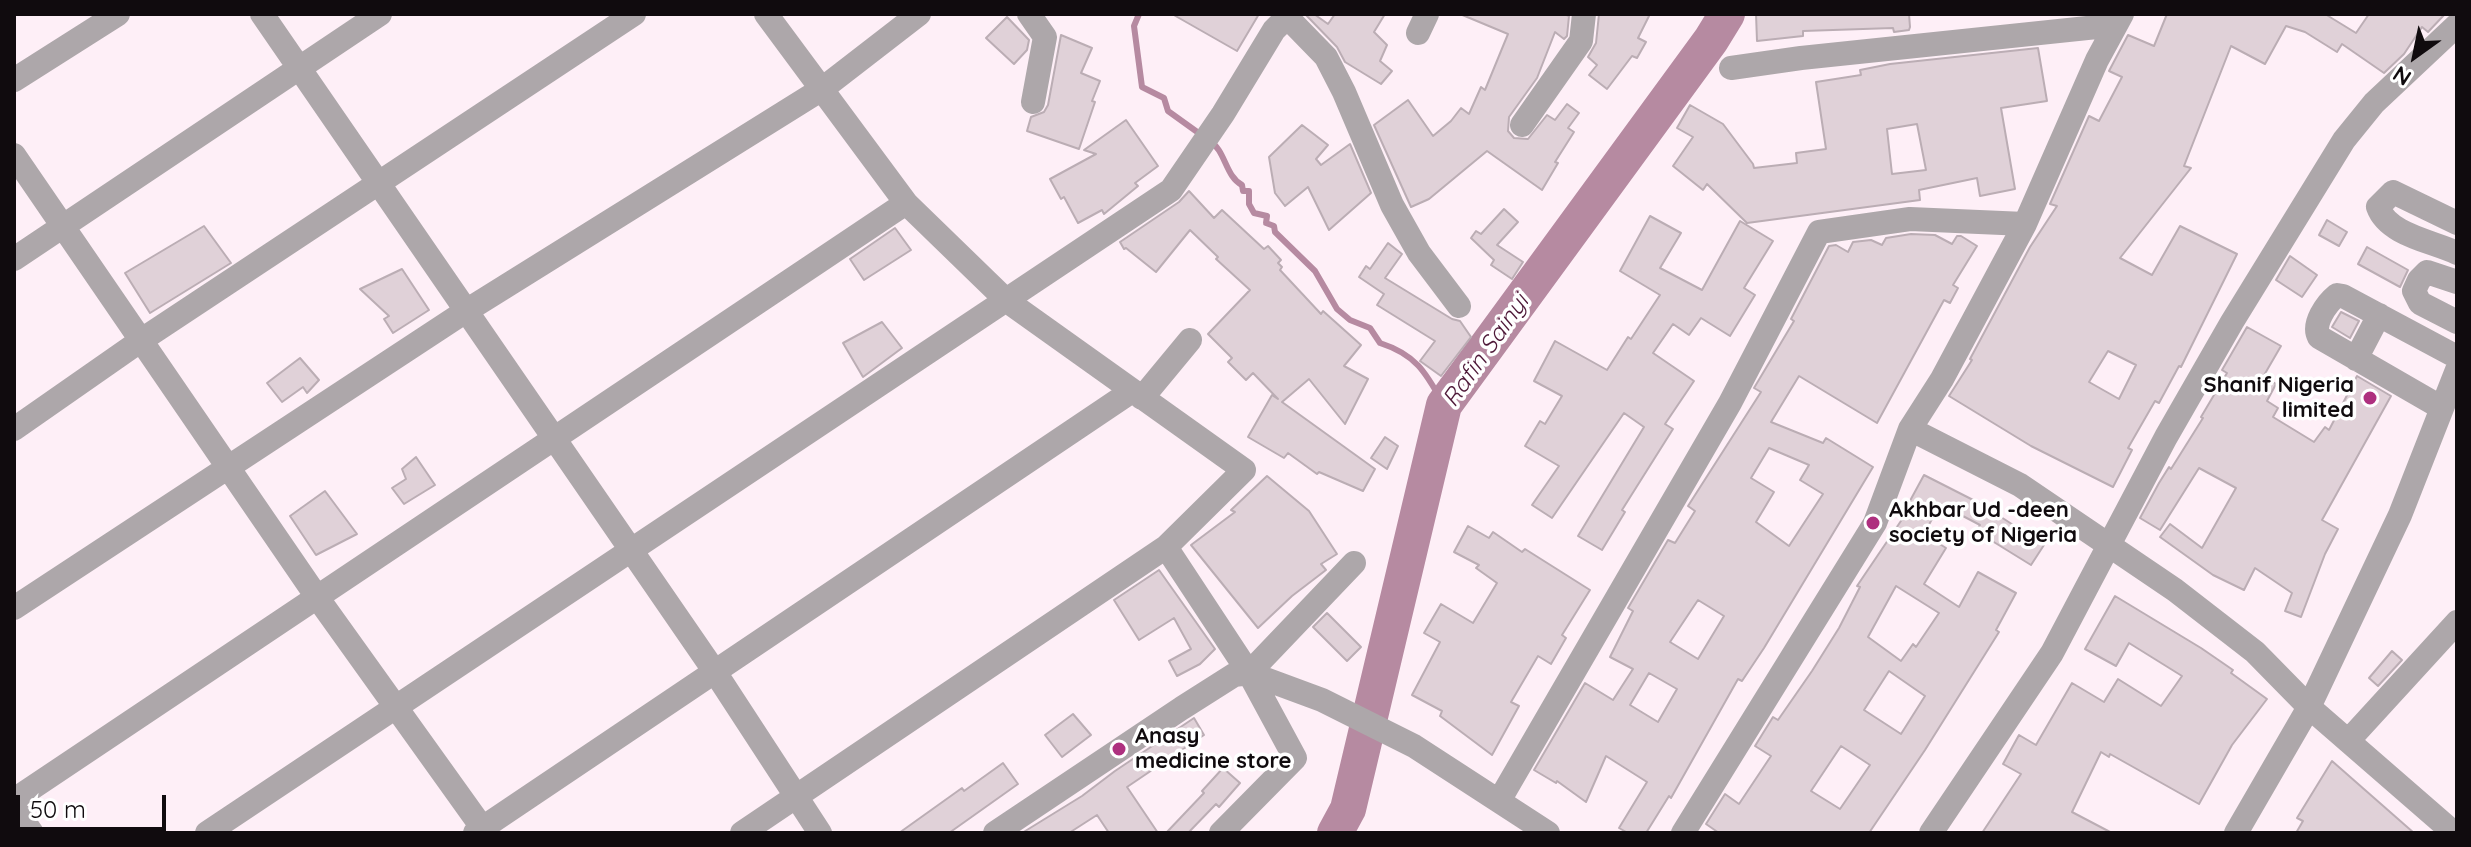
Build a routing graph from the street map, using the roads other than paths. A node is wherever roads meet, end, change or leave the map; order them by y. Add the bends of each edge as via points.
1 (118, 14) edge
2 (262, 14) edge
3 (380, 14) edge
4 (634, 14) edge
5 (766, 14) edge
6 (919, 14) edge
7 (1029, 14) edge
8 (1584, 14) edge
9 (1289, 16) edge
10 (2119, 20) edge
11 (2457, 25) edge
12 (1731, 68) dead end
13 (298, 69) junction
14 (14, 80) edge
15 (822, 89) junction
16 (1033, 102) dead end
17 (1522, 125) dead end
18 (14, 155) edge
19 (379, 183) junction
20 (906, 203) junction
21 (2457, 223) edge
22 (2025, 224) junction
23 (61, 228) junction
24 (2457, 253) edge
25 (14, 259) edge
26 (2457, 282) edge
27 (1007, 301) junction
28 (1459, 306) dead end
29 (466, 311) junction
30 (2379, 315) junction
31 (2457, 322) edge
32 (143, 339) junction
33 (1190, 340) dead end
34 (2457, 357) edge
35 (2356, 359) junction
36 (2457, 370) edge
37 (1137, 395) junction
38 (2442, 408) junction
39 (14, 429) edge
40 (1910, 429) junction
41 (552, 439) junction
42 (229, 467) junction
43 (2108, 546) junction
44 (1166, 547) junction
45 (630, 551) junction
46 (1354, 563) dead end
47 (317, 597) junction
48 (14, 608) edge
49 (2457, 622) edge
50 (715, 672) junction
51 (1249, 673) junction
52 (2309, 707) junction
53 (395, 708) junction
54 (2348, 741) junction
55 (795, 796) junction
56 (14, 800) edge
57 (1499, 801) junction
58 (14, 807) edge
59 (1532, 829) edge
60 (481, 831) edge
61 (32, 833) edge
62 (207, 833) edge
63 (742, 833) edge
64 (820, 833) edge
65 (995, 833) edge
66 (1221, 833) edge
67 (1683, 833) edge
68 (1931, 833) edge
69 (2236, 833) edge
70 (2454, 833) edge

1 - 14 street
2 - 13 street
3 - 13 street
4 - 19 street
5 - 15 street
6 - 15 street
7 - 16 street via 1045,37
8 - 17 street via 1581,41
9 - 27 street via 1274,30 1171,190
9 - 28 street via 1326,57 1392,205 1419,253
10 - 12 street
10 - 22 street
11 - 43 street via 2374,103 2344,140 2232,322
13 - 19 street
13 - 23 street
15 - 20 street
15 - 29 street
18 - 23 street
19 - 29 street
19 - 32 street
20 - 27 street
20 - 41 street
21 - 24 street via 2393,192 2378,207 2394,227
22 - 40 street
22 - 57 street via 1910,219 1819,232 1730,403
23 - 25 street
23 - 32 street
26 - 31 street via 2427,272 2414,291 2420,303
27 - 37 street
27 - 45 street
29 - 41 street
29 - 42 street
30 - 34 street
30 - 35 street
30 - 35 street via 2337,295 2316,325 2319,337
32 - 39 street
32 - 42 street
33 - 37 street
35 - 38 street
36 - 38 street
37 - 44 street via 1244,470
37 - 50 street
38 - 52 street via 2400,515
40 - 43 street via 2020,485
40 - 67 street via 1875,523
41 - 45 street
41 - 47 street
42 - 47 street
42 - 48 street
43 - 52 street via 2255,652
43 - 68 street via 2052,653
44 - 51 street
44 - 55 street
45 - 50 street
45 - 53 street
46 - 51 street
47 - 53 street
47 - 56 street
49 - 54 street
50 - 55 street
50 - 60 street
51 - 57 street via 1322,700 1414,746
51 - 65 street via 1234,675
51 - 66 street via 1295,758
52 - 54 street
52 - 69 street
53 - 60 street
53 - 62 street
54 - 70 street
55 - 63 street
55 - 64 street
57 - 59 street
58 - 61 street

